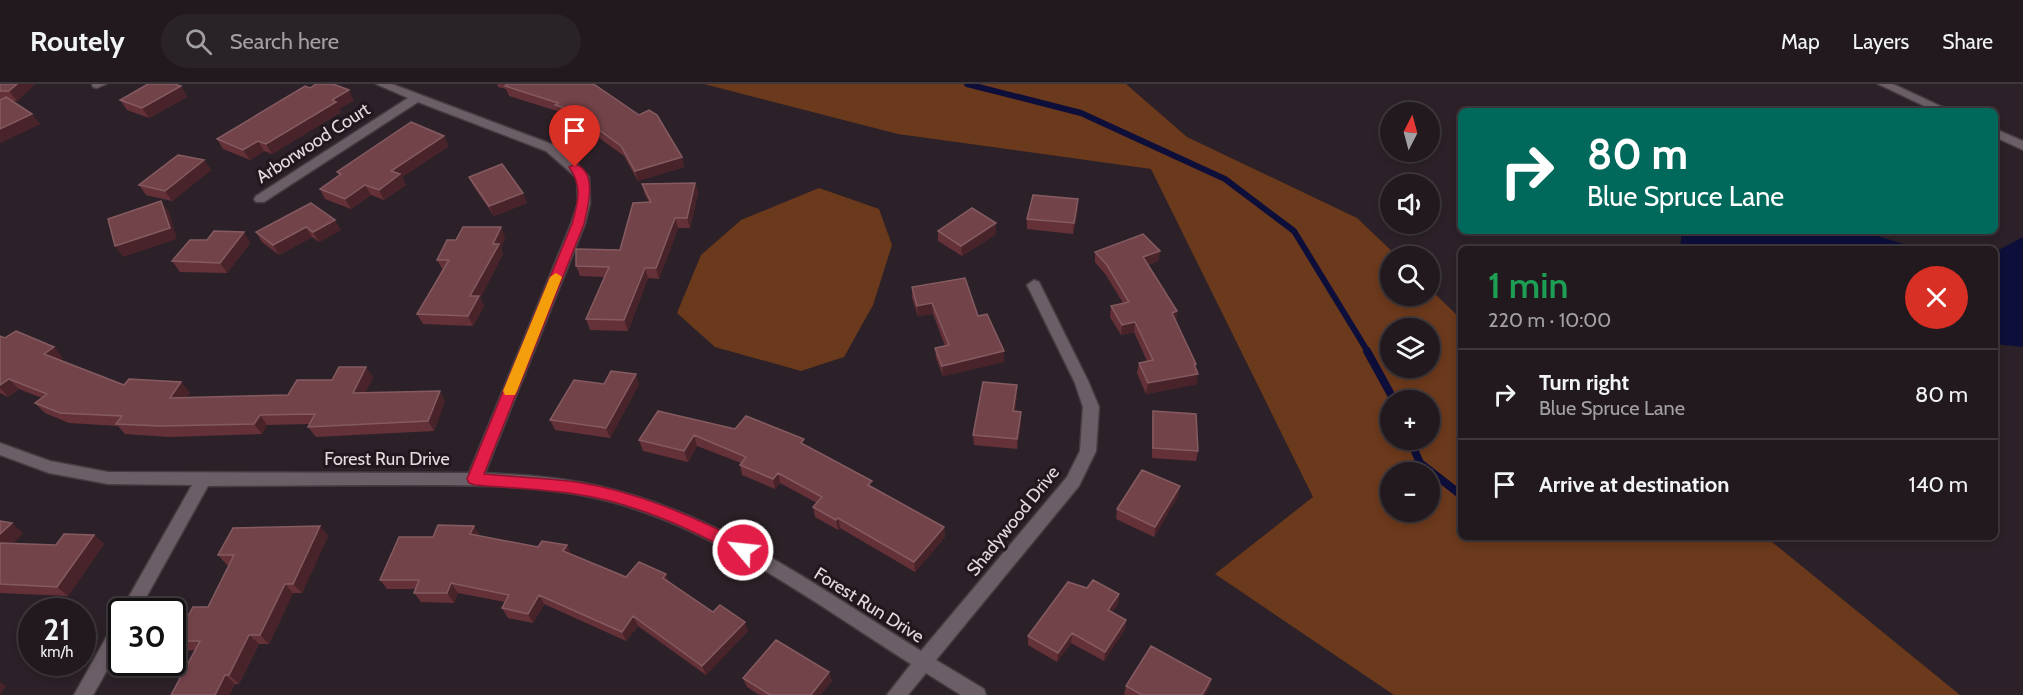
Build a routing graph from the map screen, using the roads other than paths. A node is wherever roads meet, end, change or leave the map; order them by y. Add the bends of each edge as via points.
1 (382, 84) edge
2 (1884, 84) edge
3 (416, 98) junction
4 (1938, 108) edge
5 (1998, 134) edge
6 (2023, 146) edge
7 (260, 199) dead end
8 (1034, 285) dead end
9 (0, 449) edge
10 (204, 478) junction
11 (475, 479) junction
12 (137, 598) edge
13 (108, 651) edge
14 (923, 662) junction
15 (83, 695) edge
16 (896, 695) edge
17 (977, 695) edge

1 - 3 street
2 - 4 street
3 - 7 street, Arborwood Court
3 - 11 street via 550,148 583,177 584,202 578,224
5 - 6 street
8 - 14 street, Shadywood Drive via 1091,407 1088,451 1073,481
9 - 10 street, Forest Run Drive via 78,474 108,478
10 - 11 street, Forest Run Drive
10 - 12 street
11 - 14 street, Forest Run Drive via 576,488 667,514 743,550
13 - 15 street
14 - 16 street, Shadywood Drive
14 - 17 street, Forest Run Drive

